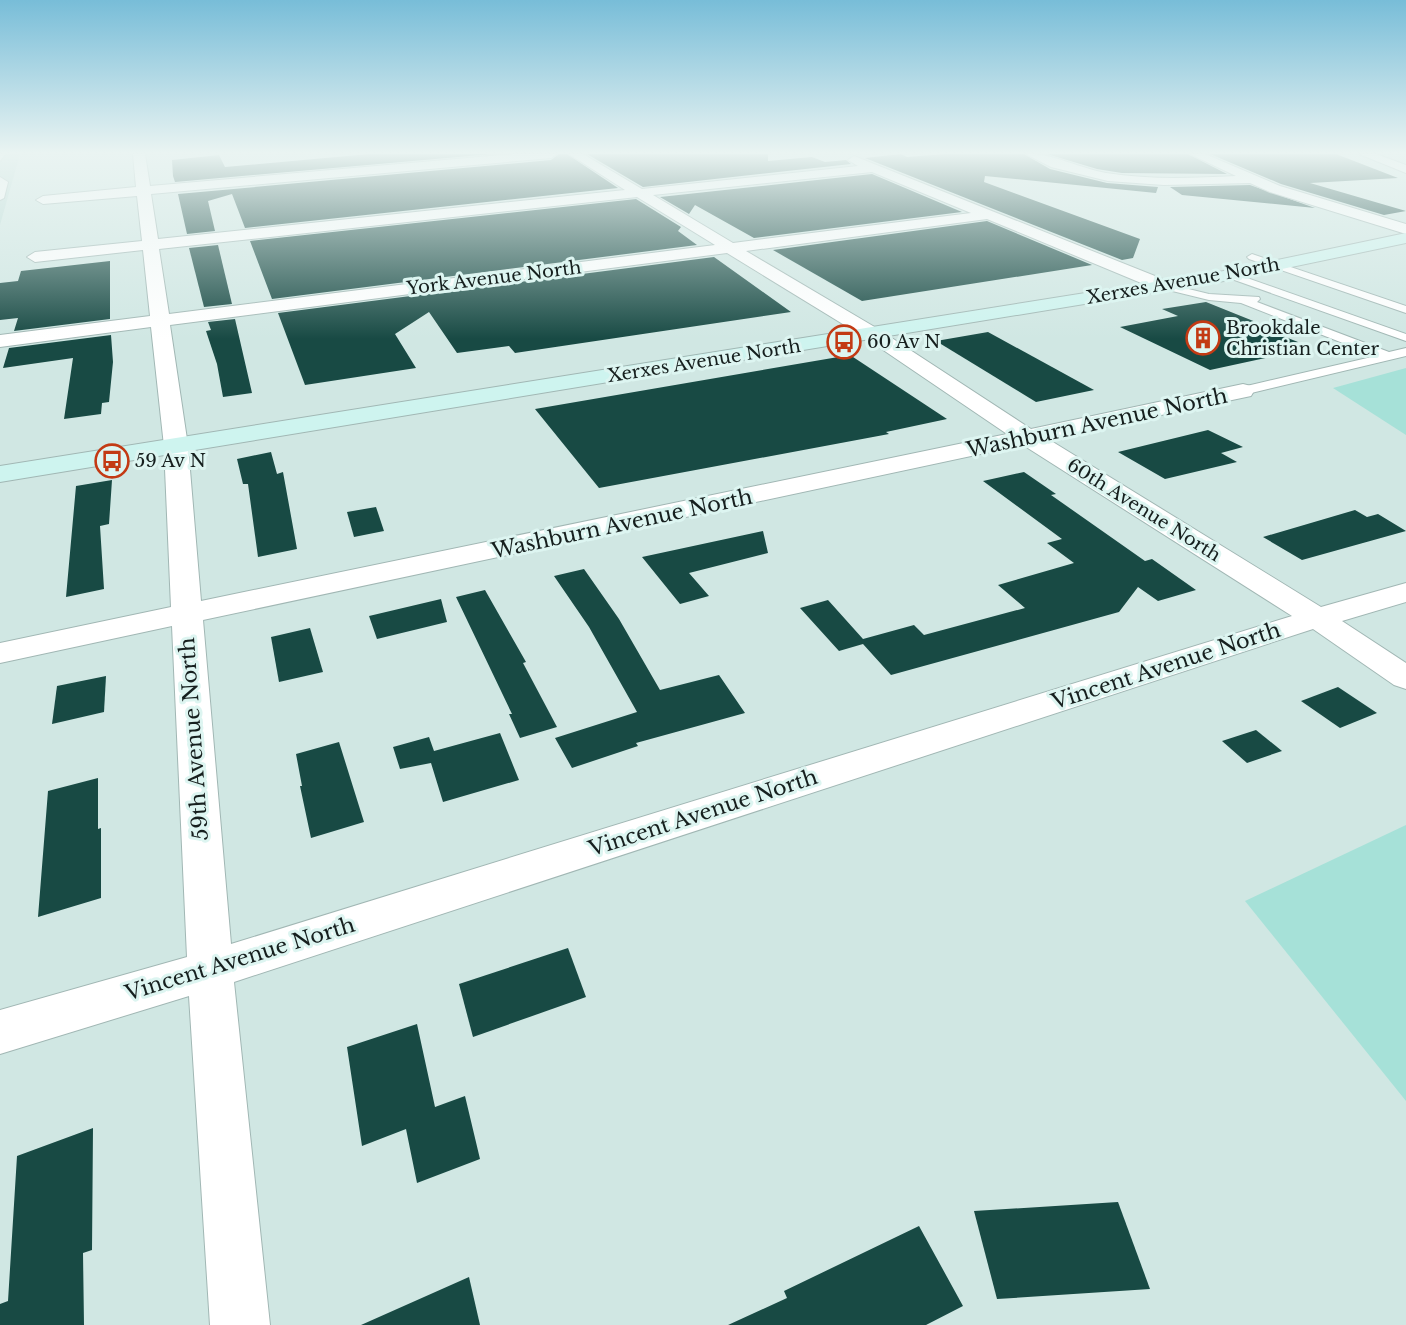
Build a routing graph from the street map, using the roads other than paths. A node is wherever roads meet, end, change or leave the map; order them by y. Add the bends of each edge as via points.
1 (147, 216) edge
2 (424, 216) edge
3 (676, 216) edge
4 (981, 216) edge
5 (990, 216) edge
6 (1358, 216) edge
7 (1404, 230) edge
8 (150, 245) junction
9 (728, 248) junction
10 (35, 257) dead end
11 (1252, 257) junction
12 (1278, 265) junction
13 (1139, 275) junction
14 (1230, 275) junction
15 (1164, 286) junction
16 (1290, 297) junction
17 (1243, 300) junction
18 (1406, 310) edge
19 (159, 321) junction
20 (849, 321) junction
21 (872, 333) junction
22 (1406, 338) edge
23 (0, 341) edge
24 (1406, 352) edge
25 (1390, 357) junction
26 (1243, 391) joint
27 (174, 437) junction
28 (1029, 438) junction
29 (23, 451) dead end
30 (0, 474) edge
31 (1406, 592) edge
32 (185, 616) junction
33 (1317, 618) junction
34 (0, 653) edge
35 (1406, 678) edge
36 (210, 970) junction
37 (0, 1032) edge
38 (240, 1325) edge

1 - 8 street, 59th Avenue North
2 - 8 street
3 - 9 street, 60th Avenue North
4 - 9 street, York Avenue North
5 - 13 street
6 - 7 street
7 - 11 street, Xerxes Avenue North
7 - 12 street, Xerxes Avenue North
8 - 10 street
8 - 19 street, 59th Avenue North
9 - 19 street, York Avenue North
9 - 20 street, 60th Avenue North
11 - 12 lane
11 - 13 street, Xerxes Avenue North
12 - 14 street, Xerxes Avenue North
12 - 18 lane
13 - 15 street
13 - 20 street, Xerxes Avenue North
14 - 15 street, Xerxes Avenue North
14 - 16 lane
15 - 17 lane via 1192,295
15 - 21 street, Xerxes Avenue North
16 - 17 lane
16 - 22 lane
17 - 25 lane
19 - 23 street, York Avenue North
19 - 27 street, 59th Avenue North
20 - 21 street, 60th Avenue North
20 - 27 street, Xerxes Avenue North
21 - 27 street, Xerxes Avenue North
21 - 28 street, 60th Avenue North
24 - 25 lane
25 - 26 lane
26 - 28 street, Washburn Avenue North
27 - 29 street, Xerxes Avenue North
27 - 30 street, Xerxes Avenue North
27 - 32 street, 59th Avenue North
28 - 32 street, Washburn Avenue North
28 - 33 street, 60th Avenue North
31 - 33 street, Vincent Avenue North
32 - 34 street, Washburn Avenue North
32 - 36 street, 59th Avenue North
33 - 35 street, 60th Avenue North
33 - 36 street, Vincent Avenue North
36 - 37 street, Vincent Avenue North
36 - 38 street, 59th Avenue North

